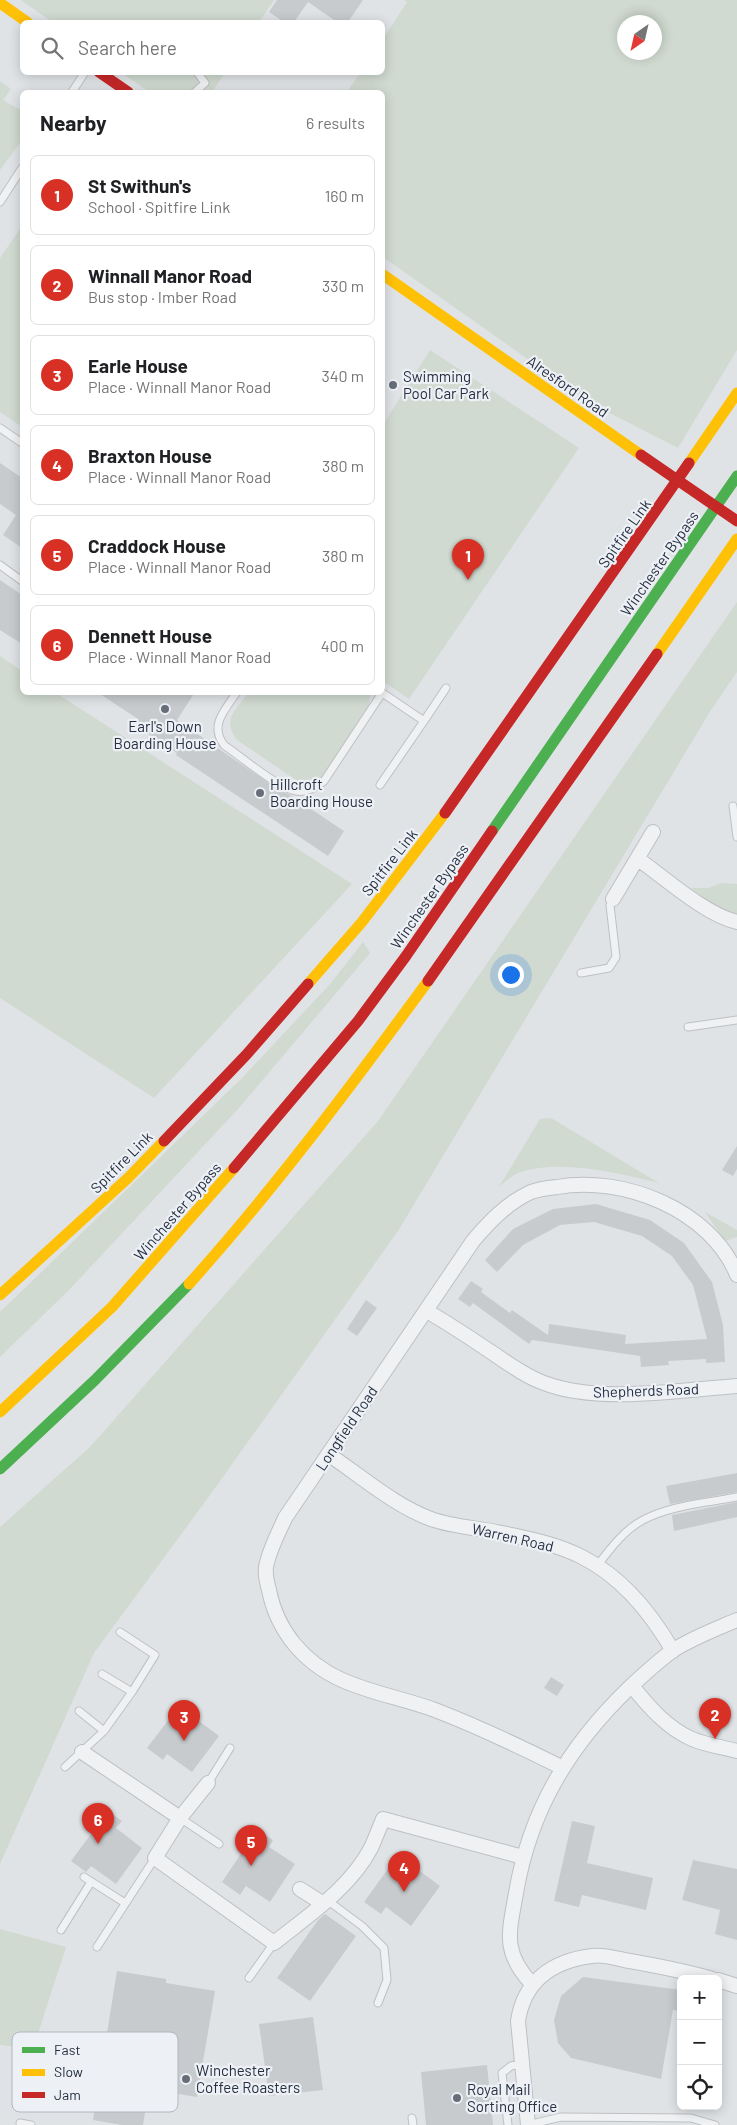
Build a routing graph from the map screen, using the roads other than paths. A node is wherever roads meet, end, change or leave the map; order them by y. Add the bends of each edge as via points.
1 (0, 4) edge
2 (24, 20) edge
3 (83, 75) edge
4 (103, 75) edge
5 (198, 75) edge
6 (73, 90) edge
7 (125, 90) edge
8 (197, 90) edge
9 (20, 171) edge
10 (0, 202) edge
11 (385, 276) edge
12 (737, 393) edge
13 (0, 428) edge
14 (20, 442) edge
15 (737, 476) edge
16 (737, 521) edge
17 (737, 538) edge
18 (0, 565) edge
19 (20, 579) edge
20 (446, 688) dead end
21 (235, 695) edge
22 (381, 695) edge
23 (385, 695) edge
24 (424, 721) junction
25 (380, 786) dead end
26 (733, 806) dead end
27 (653, 832) dead end
28 (737, 837) edge
29 (638, 859) junction
30 (613, 899) joint
31 (737, 922) edge
32 (581, 973) dead end
33 (737, 1020) edge
34 (688, 1027) dead end
35 (737, 1275) edge
36 (0, 1295) edge
37 (427, 1311) junction
38 (737, 1386) edge
39 (0, 1412) edge
40 (328, 1454) junction
41 (0, 1469) edge
42 (737, 1497) edge
43 (597, 1566) junction
44 (737, 1620) edge
45 (120, 1632) dead end
46 (673, 1651) junction
47 (102, 1674) dead end
48 (632, 1686) junction
49 (132, 1692) junction
50 (79, 1711) dead end
51 (104, 1730) junction
52 (230, 1748) dead end
53 (737, 1751) edge
54 (82, 1752) junction
55 (65, 1767) dead end
56 (563, 1768) junction
57 (208, 1783) joint
58 (180, 1818) junction
59 (219, 1844) dead end
60 (523, 1857) junction
61 (155, 1858) junction
62 (84, 1877) dead end
63 (91, 1882) junction
64 (300, 1889) dead end
65 (325, 1902) junction
66 (125, 1903) junction
67 (61, 1930) dead end
68 (274, 1943) junction
69 (97, 1947) dead end
70 (698, 1975) edge
71 (249, 1978) dead end
72 (722, 1981) edge
73 (532, 1984) junction
74 (737, 1986) edge
75 (378, 2003) dead end
76 (521, 2064) junction
77 (20, 2123) dead end
78 (31, 2125) edge
79 (508, 2125) edge
80 (528, 2125) edge
81 (715, 2125) edge

1 - 2 main road
3 - 6 lane
4 - 7 main road
5 - 8 lane via 205,83
9 - 10 lane
11 - 16 main road, Alresford Road, bridge
12 - 36 main road, Spitfire Link via 550,665 362,922 247,1054 128,1178
13 - 14 lane
15 - 39 main road, Winchester Bypass via 358,1021 191,1219 112,1307
17 - 41 main road via 521,852 351,1086 242,1223 150,1326
18 - 19 lane
20 - 24 lane
21 - 22 lane via 218,724 220,740 284,786 296,791 324,781
23 - 24 lane
24 - 25 lane
26 - 28 lane
27 - 29 street
29 - 30 street
29 - 31 street via 708,910
30 - 32 lane via 610,905 616,957 609,968
33 - 34 lane
35 - 37 street, Longfield Road via 719,1246 689,1218 632,1190 574,1184 532,1192 486,1225
37 - 38 street, Shepherds Road via 521,1372 566,1389 590,1393 633,1393
37 - 40 street, Longfield Road
40 - 43 street, Warren Road via 410,1509 432,1519 553,1545
40 - 56 street, Longfield Road via 285,1518 266,1569 271,1601 288,1637 319,1668 343,1680 483,1729
42 - 43 lane via 671,1510 643,1520 612,1546
43 - 46 street, Warren Road via 636,1599 660,1628
44 - 46 street
45 - 49 lane via 155,1655
46 - 48 street
47 - 49 lane
48 - 53 street via 655,1713 678,1732 693,1740
48 - 56 street via 593,1726
49 - 51 lane
50 - 51 lane
51 - 54 lane
52 - 57 lane
54 - 55 lane
54 - 58 street
56 - 60 street via 537,1814
57 - 58 street
58 - 59 lane
58 - 61 street
60 - 65 street via 383,1819 357,1868
60 - 73 street via 509,1942 516,1965
61 - 66 lane
61 - 68 street
62 - 63 lane
63 - 66 lane
63 - 67 lane
64 - 65 street
65 - 68 street
65 - 75 lane via 362,1926 384,1948 388,1980
66 - 69 lane
68 - 71 lane
70 - 73 street via 592,1956 547,1971
72 - 74 street
73 - 76 street via 520,2006
76 - 79 lane via 502,2073
76 - 80 street
77 - 78 lane
80 - 81 lane via 560,2117 691,2118

